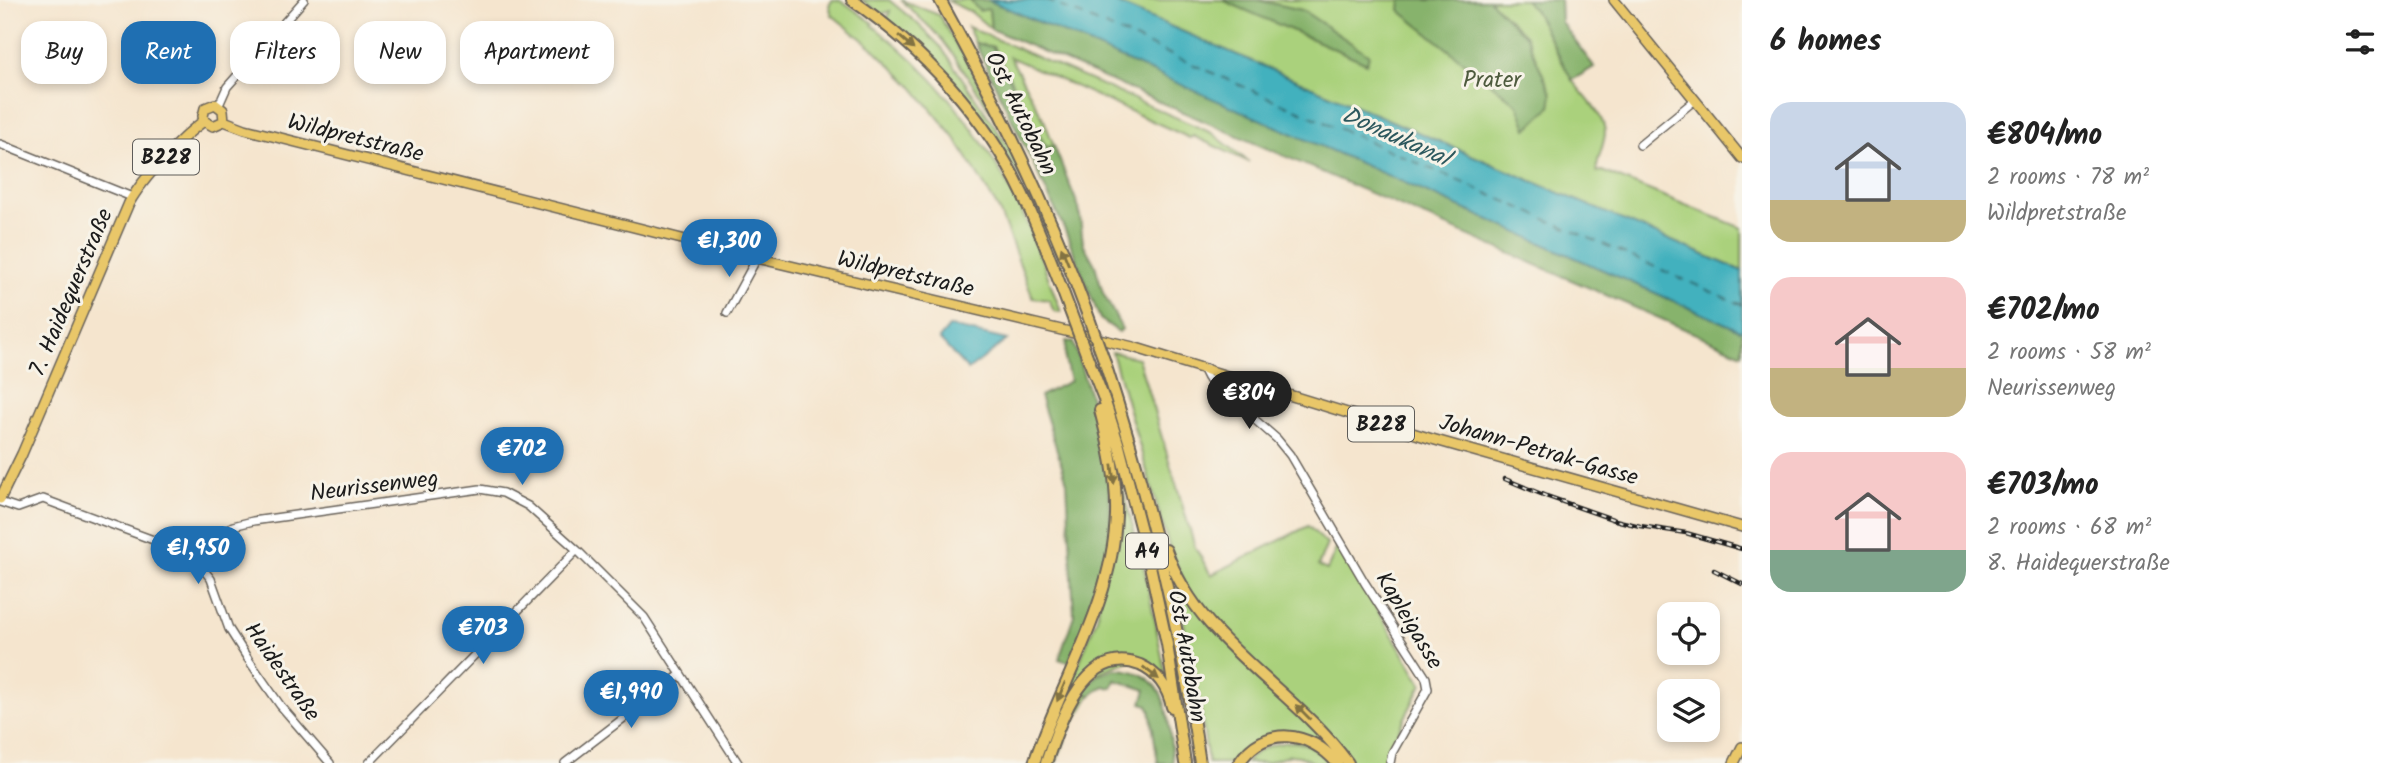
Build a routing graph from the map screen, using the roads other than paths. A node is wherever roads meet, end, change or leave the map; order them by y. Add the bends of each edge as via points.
1 (304, 0) edge
2 (852, 0) edge
3 (940, 0) edge
4 (1614, 0) edge
5 (1695, 100) junction
6 (219, 105) junction
7 (204, 121) junction
8 (224, 121) junction
9 (0, 144) edge
10 (1640, 145) dead end
11 (1742, 158) edge
12 (132, 197) junction
13 (757, 258) junction
14 (727, 313) dead end
15 (1206, 368) junction
16 (1096, 383) junction
17 (0, 500) edge
18 (1149, 509) junction
19 (1742, 527) edge
20 (578, 550) junction
21 (191, 554) junction
22 (680, 675) junction
23 (1179, 723) junction
24 (1742, 747) edge
25 (330, 763) edge
26 (369, 763) edge
27 (565, 763) edge
28 (738, 763) edge
29 (1034, 763) edge
30 (1046, 763) edge
31 (1185, 763) edge
32 (1200, 763) edge
33 (1239, 763) edge
34 (1337, 763) edge
35 (1348, 763) edge
36 (1390, 763) edge
37 (1734, 763) edge

1 - 6 street, 7. Haidequerstraße via 227,87
2 -> 16 highway, Ost Autobahn / A4, bridge via 911,46 971,111 998,150 1022,193
18 -> 3 highway, Ost Autobahn / A4, bridge via 1104,360 1036,188
4 - 5 main road
5 - 10 street
5 - 11 main road
6 - 7 main road, 7. Haidequerstraße via 205,108
6 - 8 main road
7 - 8 main road via 213,126
7 - 12 main road, 7. Haidequerstraße / B228
8 - 13 main road, Wildpretstraße
9 - 12 street
12 - 17 main road, 7. Haidequerstraße / B228
13 - 14 street
13 - 15 main road, Wildpretstraße via 1133,346
15 - 19 main road, Johann-Petrak-Gasse / B228 via 1432,439
15 - 36 street, Kapleigasse via 1207,378 1278,439 1426,678 1428,690
16 - 23 highway, Ost Autobahn / A4 via 1119,446 1149,561
16 -> 29 highway via 1115,484 1112,551 1099,601
17 - 21 street via 19,508 43,499
18 - 32 highway, Ost Autobahn / A4 via 1180,642
35 -> 18 highway via 1303,710 1222,639 1201,614 1168,558
20 - 21 street, Neurissenweg via 528,506 503,493 480,489 253,521 233,526
20 - 22 street, Neurissenweg via 644,617
20 - 26 street
21 - 25 street, Haidestraße via 211,579 229,629 248,659
22 - 27 street
22 - 28 street, Neurissenweg
30 -> 23 highway via 1075,692 1085,679 1109,664 1136,664 1153,673 1165,688
23 - 31 highway, Ost Autobahn / A4
24 - 37 main road
33 - 34 highway via 1254,748 1283,736 1314,742

